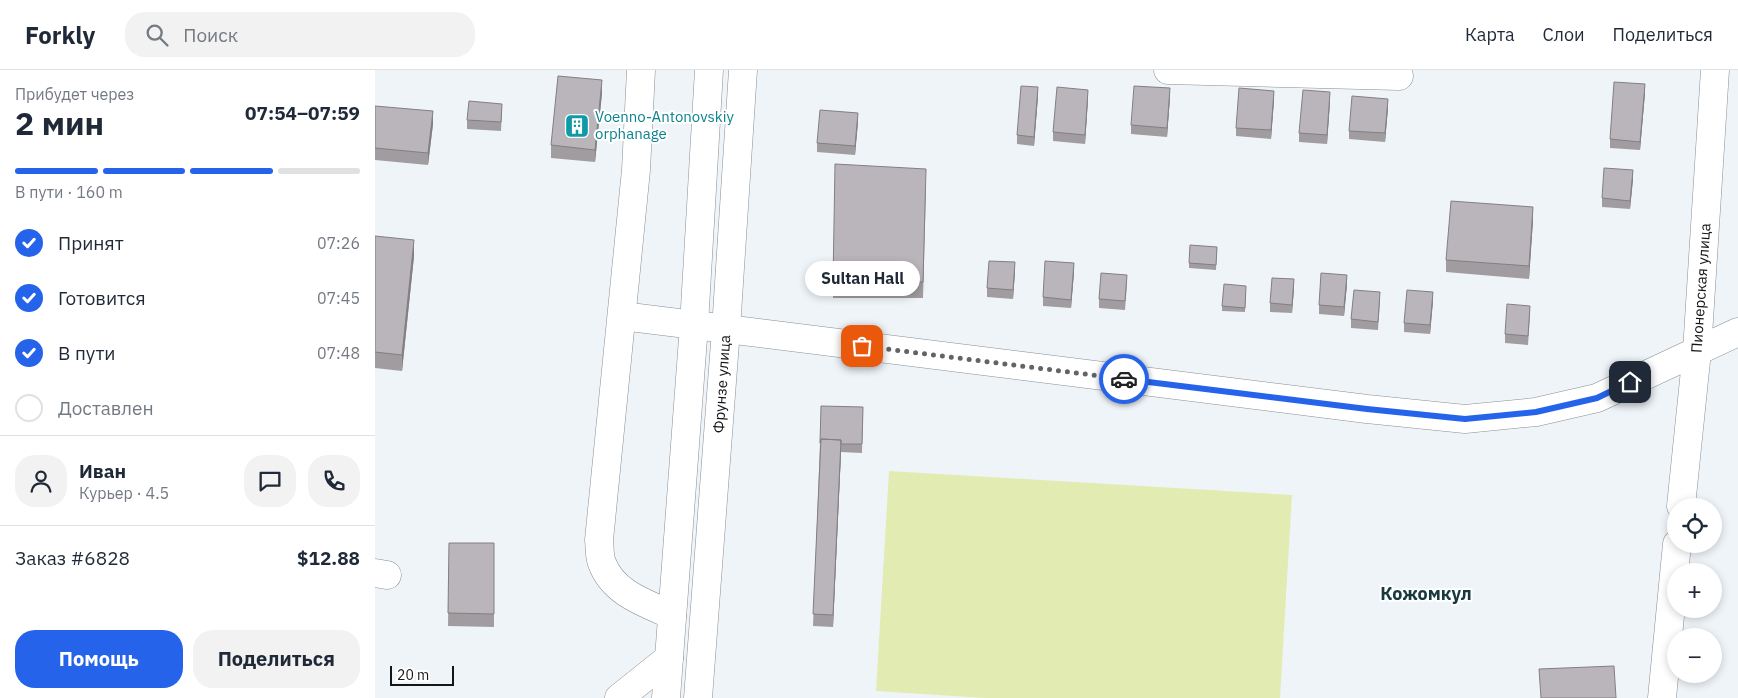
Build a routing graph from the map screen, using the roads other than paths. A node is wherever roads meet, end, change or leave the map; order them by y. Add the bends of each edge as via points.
1 (641, 70) edge
2 (709, 70) edge
3 (743, 70) edge
4 (1168, 70) edge
5 (1715, 70) edge
6 (1399, 76) dead end
7 (623, 316) junction
8 (694, 325) junction
9 (727, 329) junction
10 (1738, 332) edge
11 (1697, 351) junction
12 (1682, 498) edge
13 (1676, 553) edge
14 (672, 615) junction
15 (669, 658) junction
16 (619, 698) edge
17 (665, 698) edge
18 (698, 698) edge
19 (1662, 698) edge

1 - 7 street
2 - 8 street
3 - 9 street, Фрунзе улица
4 - 6 street
5 - 11 street, Пионерская улица
7 - 8 street
7 - 14 street via 599,540 601,562 611,580 621,589
8 - 9 street
8 - 14 street
9 - 11 street via 1465,419 1536,412 1597,398
9 - 18 street, Фрунзе улица
10 - 11 street
11 - 12 street, Пионерская улица
13 - 19 street
14 - 15 street
15 - 16 street
15 - 17 street

